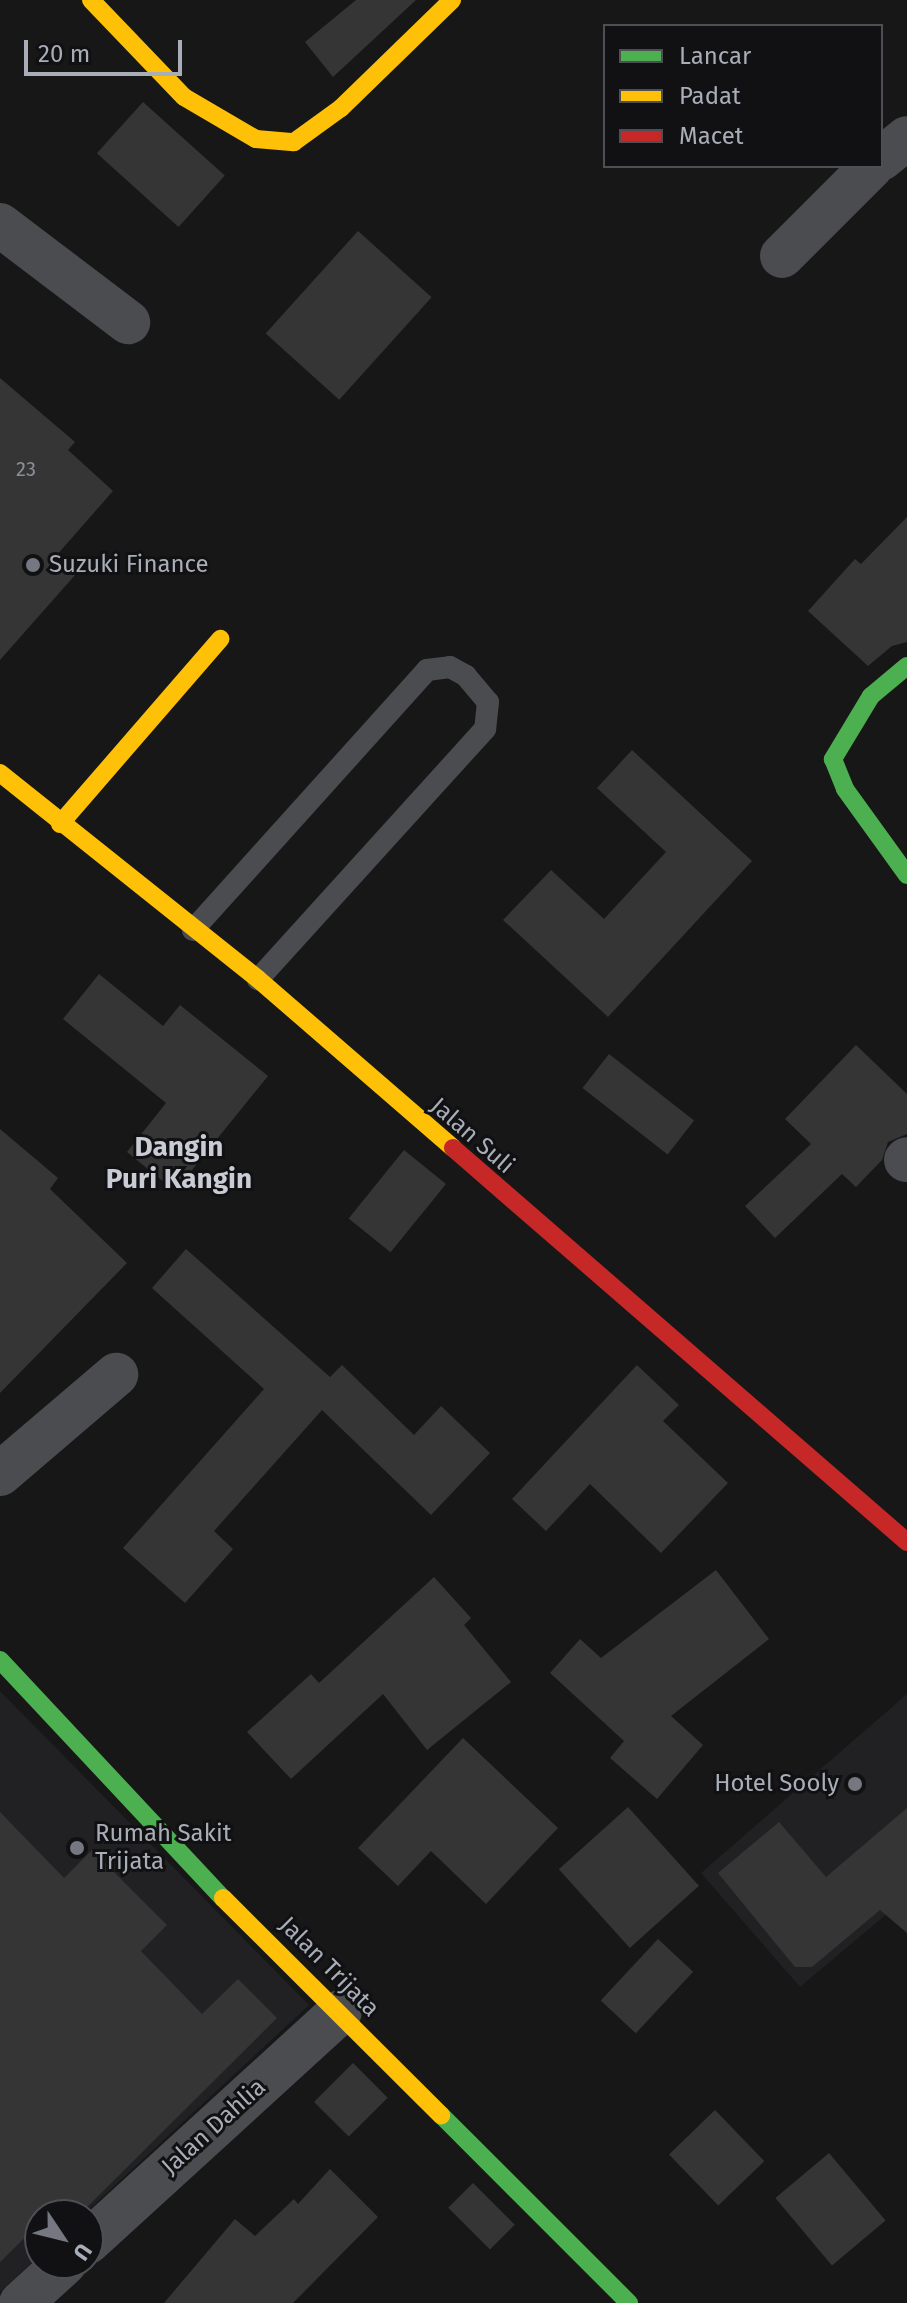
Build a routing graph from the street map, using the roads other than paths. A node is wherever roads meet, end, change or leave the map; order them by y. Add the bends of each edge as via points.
1 (91, 0) edge
2 (452, 0) edge
3 (907, 138) edge
4 (883, 157) edge
5 (870, 168) edge
6 (0, 225) edge
7 (782, 256) dead end
8 (128, 322) dead end
9 (220, 639) dead end
10 (907, 666) edge
11 (0, 773) edge
12 (60, 824) junction
13 (907, 875) edge
14 (193, 930) junction
15 (258, 979) junction
16 (116, 1375) dead end
17 (0, 1474) edge
18 (907, 1542) edge
19 (0, 1660) edge
20 (340, 2012) junction
21 (104, 2227) edge
22 (47, 2279) edge
23 (21, 2303) edge
24 (629, 2303) edge

1 - 2 street via 184,97 256,139 294,142 341,108
3 - 4 street
5 - 7 street
6 - 8 street
9 - 12 street
10 - 13 street via 871,696 833,759 845,789
11 - 12 street, Jalan Suli
12 - 14 street, Jalan Suli
14 - 15 street, Jalan Suli
14 - 15 lane via 427,670 450,667 466,676 488,702 485,729
15 - 18 street, Jalan Suli
16 - 17 street
19 - 20 street, Jalan Trijata via 156,1831
20 - 21 street, Jalan Dahlia
20 - 24 street, Jalan Trijata
22 - 23 street

